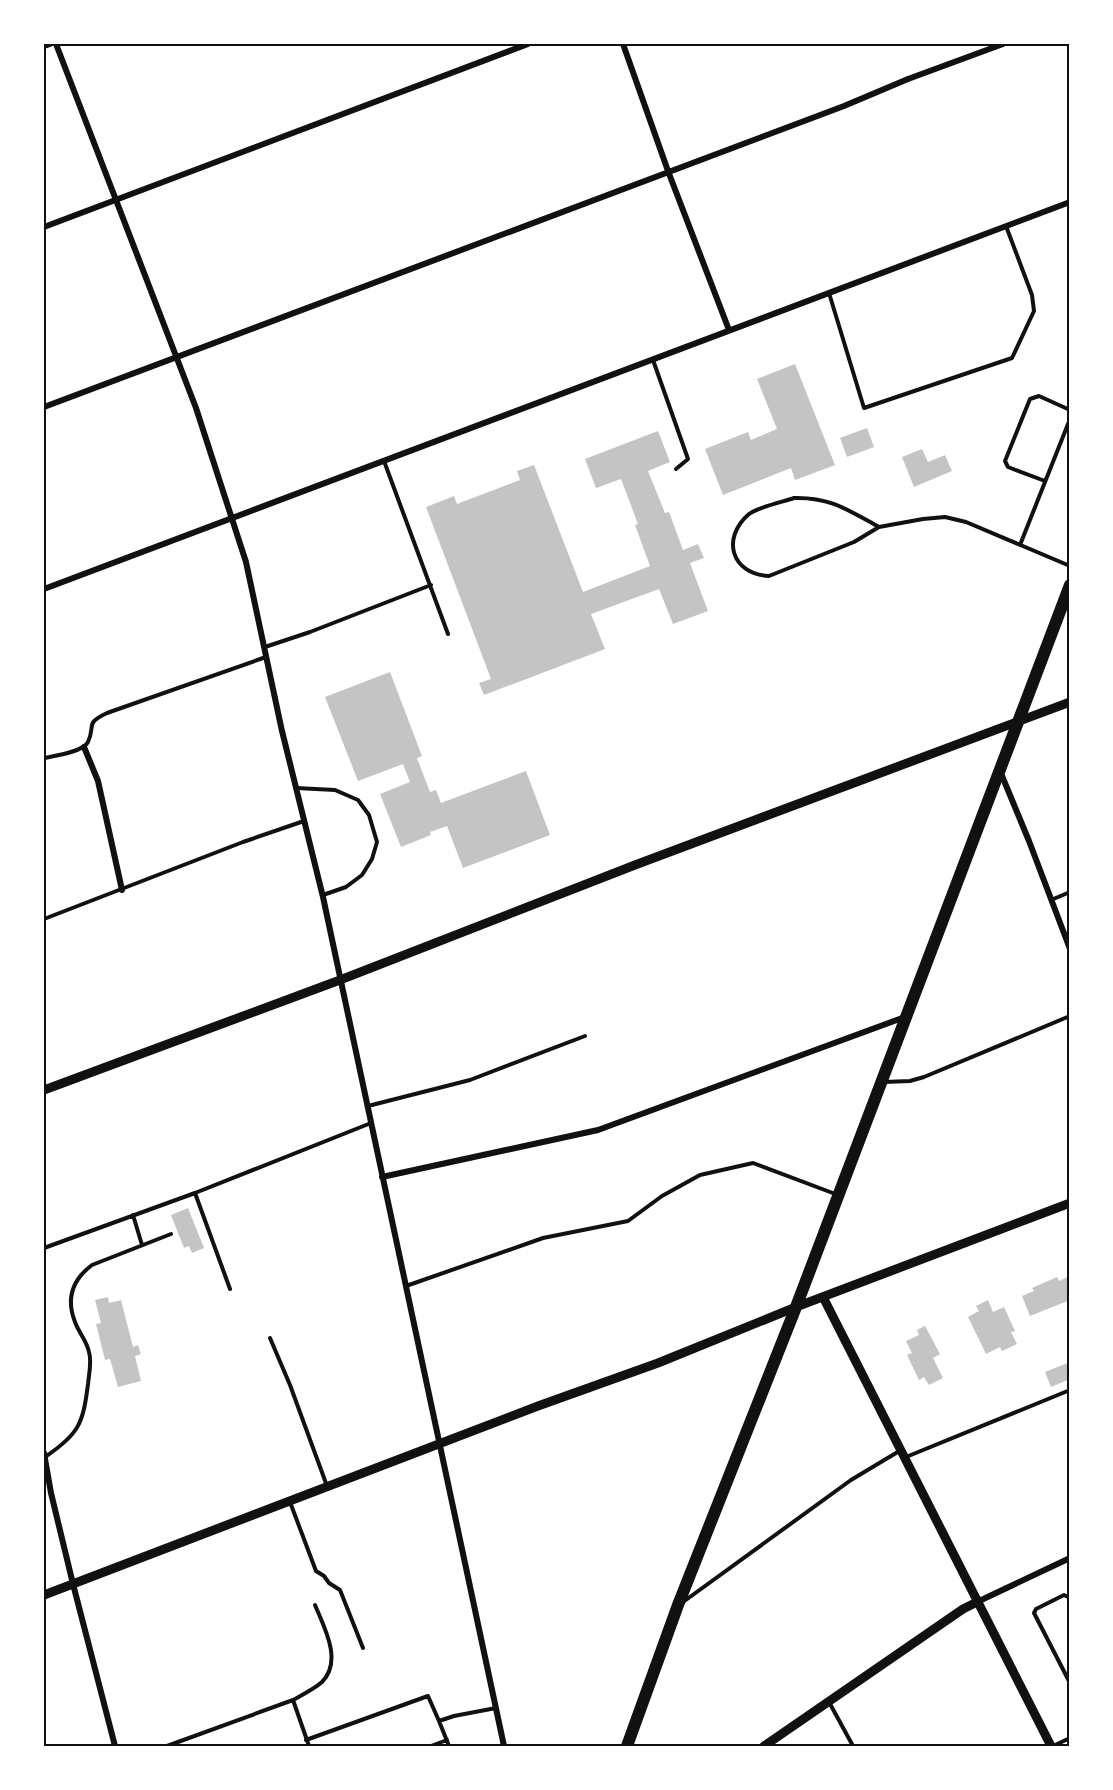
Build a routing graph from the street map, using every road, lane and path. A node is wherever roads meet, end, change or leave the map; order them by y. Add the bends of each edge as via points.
1 (50, 44) edge
2 (56, 44) edge
3 (528, 44) edge
4 (623, 44) edge
5 (1003, 44) edge
6 (44, 46) edge
7 (668, 171) junction
8 (116, 200) junction
9 (1070, 202) edge
10 (1006, 226) junction
11 (44, 227) edge
12 (829, 292) junction
13 (729, 330) junction
14 (176, 358) junction
15 (652, 360) junction
16 (44, 407) edge
17 (1070, 410) edge
18 (1070, 419) edge
19 (384, 461) junction
20 (676, 469) dead end
21 (1045, 481) junction
22 (233, 517) junction
23 (879, 527) junction
24 (1020, 545) junction
25 (1070, 566) edge
26 (430, 585) junction
27 (1070, 585) edge
28 (44, 589) edge
29 (448, 634) dead end
30 (264, 647) junction
31 (266, 657) junction
32 (1070, 702) edge
33 (1017, 723) junction
34 (84, 747) junction
35 (44, 758) edge
36 (999, 769) junction
37 (296, 788) junction
38 (304, 821) junction
39 (122, 890) junction
40 (1070, 892) edge
41 (322, 895) junction
42 (1050, 900) junction
43 (44, 919) edge
44 (1070, 950) edge
45 (340, 980) junction
46 (1070, 1016) edge
47 (905, 1017) junction
48 (585, 1036) dead end
49 (880, 1082) junction
50 (44, 1090) edge
51 (367, 1106) junction
52 (371, 1123) junction
53 (382, 1177) junction
54 (195, 1192) junction
55 (838, 1195) junction
56 (1070, 1203) edge
57 (133, 1215) junction
58 (171, 1234) dead end
59 (142, 1245) junction
60 (44, 1248) edge
61 (406, 1286) junction
62 (230, 1289) dead end
63 (823, 1297) junction
64 (796, 1307) junction
65 (270, 1338) dead end
66 (1070, 1390) edge
67 (441, 1443) junction
68 (903, 1453) junction
69 (44, 1455) edge
70 (327, 1487) junction
71 (47, 1492) edge
72 (289, 1501) junction
73 (1070, 1558) edge
74 (73, 1584) junction
75 (44, 1596) edge
76 (1070, 1598) edge
77 (977, 1602) junction
78 (315, 1605) dead end
79 (678, 1605) junction
80 (363, 1648) dead end
81 (1070, 1683) edge
82 (293, 1700) junction
83 (829, 1701) junction
84 (496, 1708) junction
85 (439, 1721) junction
86 (1070, 1738) edge
87 (306, 1740) junction
88 (447, 1740) junction
89 (115, 1746) edge
90 (167, 1746) edge
91 (309, 1746) edge
92 (430, 1746) edge
93 (449, 1746) edge
94 (504, 1746) edge
95 (627, 1746) edge
96 (764, 1746) edge
97 (853, 1746) edge
98 (1052, 1746) edge

1 - 6 street
2 - 8 street
3 - 8 street
4 - 7 street
5 - 7 street
7 - 13 street
7 - 14 street
8 - 11 street
8 - 14 street
9 - 10 street
10 - 12 street
10 - 12 lane via 1032,295 1034,311 1012,358 864,408
12 - 13 street
13 - 15 street
14 - 16 street
14 - 22 street
15 - 19 street
15 - 20 lane via 688,459
17 - 21 lane via 1039,396 1030,399 1005,461 1008,467
18 - 21 lane
19 - 22 street
19 - 26 lane
21 - 24 lane
22 - 28 street
22 - 30 street
23 - 23 lane via 843,507 814,498 794,498 751,512 735,534 734,558 742,567 769,576 854,542
23 - 24 lane via 945,517
24 - 25 lane
26 - 29 lane
26 - 30 lane
27 - 33 main road
30 - 31 street
31 - 34 lane via 95,719
31 - 37 street
32 - 33 street
33 - 36 main road
33 - 45 street
34 - 35 lane
34 - 39 street via 98,781
36 - 42 street
36 - 47 main road
37 - 38 street
37 - 41 lane via 334,790 358,800 369,815 377,842 362,875 346,887
38 - 39 lane
38 - 41 street
39 - 43 lane
40 - 42 lane
41 - 45 street
42 - 44 street
45 - 50 street
45 - 51 street
46 - 49 lane via 924,1077
47 - 49 main road
47 - 53 street via 598,1130
48 - 51 lane via 470,1080
49 - 55 main road
51 - 52 street
52 - 53 street
52 - 54 lane
53 - 61 street
54 - 57 lane
54 - 62 lane
55 - 61 lane via 753,1163 700,1175 628,1221 543,1238
55 - 64 main road
56 - 63 street
57 - 59 lane
57 - 60 lane
58 - 59 lane
59 - 69 lane via 92,1265 74,1283 71,1309 90,1354 86,1403 75,1433
61 - 67 street
63 - 64 street
63 - 68 street
64 - 67 street
64 - 79 main road
65 - 70 lane
66 - 68 lane
67 - 70 street
67 - 84 street
68 - 77 street
68 - 79 lane via 851,1480
69 - 71 street
70 - 72 street
71 - 74 street
72 - 74 street
72 - 80 lane via 316,1571 340,1590
73 - 77 street
74 - 75 street
74 - 89 street
76 - 81 lane via 1064,1594 1034,1613
77 - 83 street
77 - 98 street
78 - 82 lane via 330,1645 329,1672
79 - 95 main road
82 - 87 lane
82 - 90 lane
83 - 96 street
83 - 97 lane
84 - 85 lane
84 - 94 street
85 - 87 lane via 428,1696
85 - 88 lane
86 - 98 lane
87 - 91 lane
88 - 92 lane
88 - 93 lane

